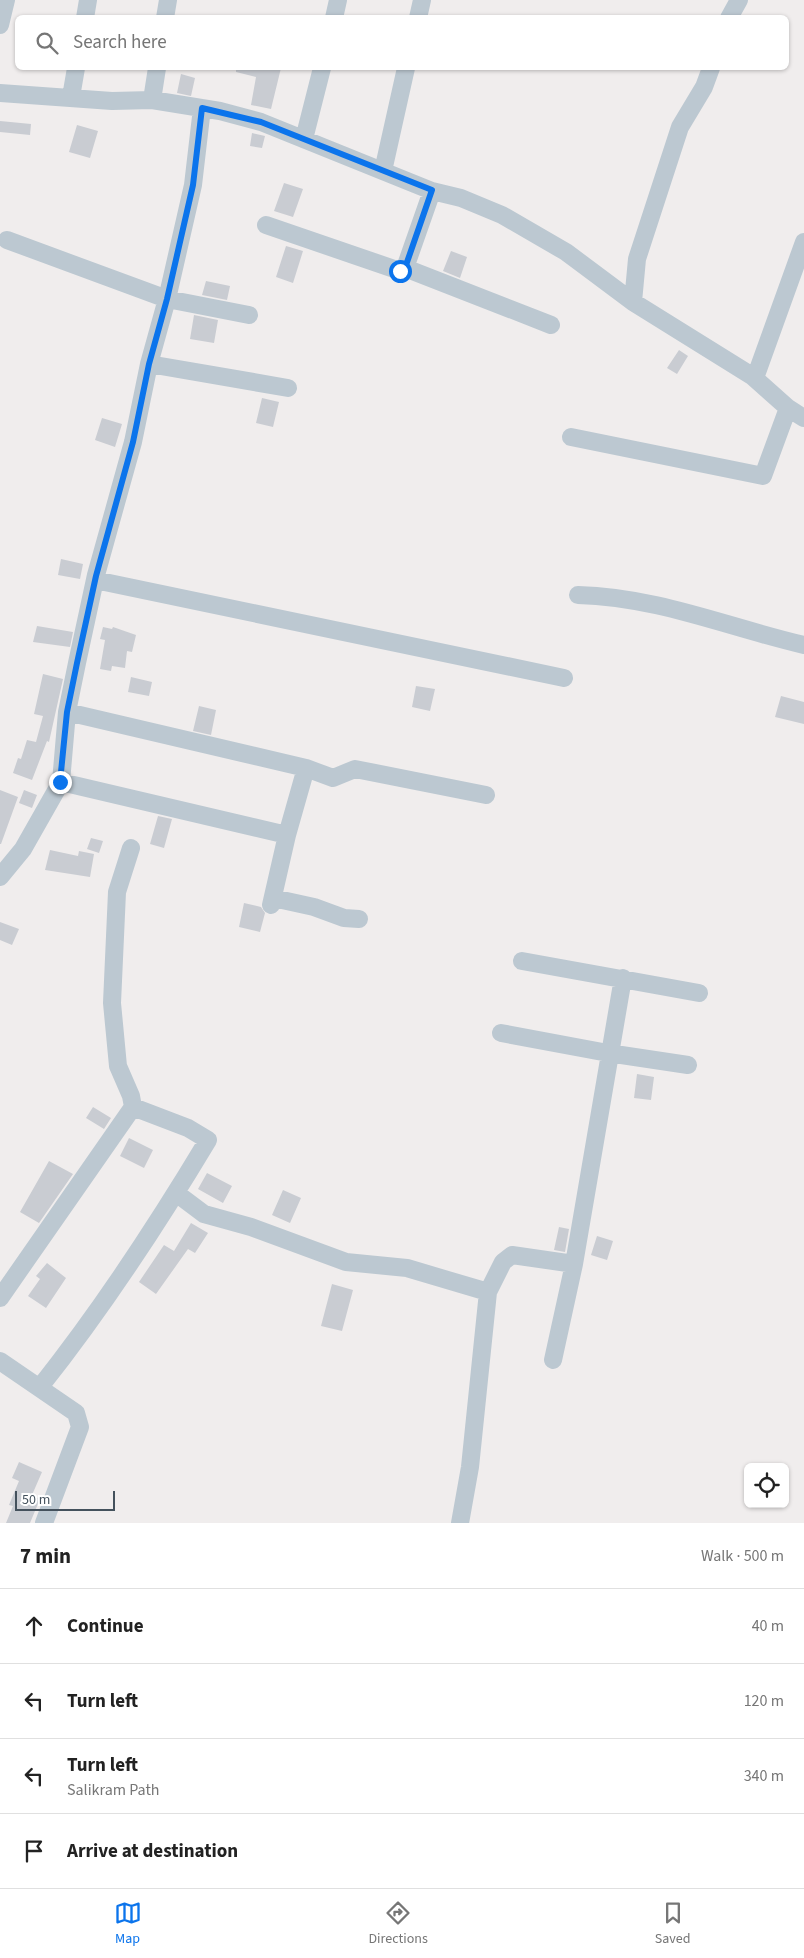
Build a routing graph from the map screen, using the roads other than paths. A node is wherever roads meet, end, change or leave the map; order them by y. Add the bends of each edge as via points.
1 (6, 0) edge
2 (88, 0) edge
3 (168, 0) edge
4 (338, 0) edge
5 (422, 0) edge
6 (739, 0) edge
7 (86, 15) edge
8 (166, 15) edge
9 (335, 15) edge
10 (419, 15) edge
11 (731, 15) edge
12 (0, 24) edge
13 (76, 70) edge
14 (157, 70) edge
15 (321, 70) edge
16 (406, 70) edge
17 (710, 70) edge
18 (0, 92) edge
19 (71, 97) junction
20 (152, 100) junction
21 (202, 108) junction
22 (304, 139) junction
23 (382, 171) junction
24 (432, 190) junction
25 (266, 225) dead end
26 (7, 240) dead end
27 (804, 242) edge
28 (405, 268) junction
29 (799, 272) edge
30 (167, 299) junction
31 (632, 302) junction
32 (249, 315) dead end
33 (551, 324) dead end
34 (149, 364) junction
35 (755, 378) junction
36 (288, 388) dead end
37 (788, 408) junction
38 (804, 418) edge
39 (571, 437) dead end
40 (95, 580) junction
41 (578, 595) dead end
42 (804, 645) edge
43 (564, 678) dead end
44 (67, 712) junction
45 (306, 768) junction
46 (60, 782) junction
47 (486, 795) dead end
48 (287, 835) junction
49 (131, 848) dead end
50 (0, 877) edge
51 (359, 919) dead end
52 (522, 961) dead end
53 (623, 978) junction
54 (699, 992) dead end
55 (501, 1033) dead end
56 (608, 1053) junction
57 (688, 1065) dead end
58 (133, 1107) junction
59 (176, 1193) junction
60 (574, 1264) junction
61 (488, 1292) junction
62 (0, 1298) edge
63 (553, 1360) dead end
64 (0, 1361) edge
65 (40, 1387) junction
66 (44, 1523) edge
67 (460, 1523) edge

1 - 12 street
2 - 7 street
3 - 8 street
4 - 9 street
5 - 10 street
6 - 11 street
13 - 19 street
14 - 20 street
15 - 22 street
16 - 23 street
17 - 31 street via 680,127 637,259
18 - 19 street
19 - 20 street
20 - 21 street
21 - 22 street via 261,122
21 - 30 street via 193,185
22 - 23 street
23 - 24 street
24 - 28 street
24 - 31 street via 502,215 566,252
25 - 28 street via 400,271
26 - 30 street
27 - 29 street
28 - 33 street
29 - 35 street
30 - 32 street
30 - 34 street
31 - 35 street
34 - 36 street
34 - 40 street via 133,442
35 - 37 street
37 - 38 street
37 - 39 street via 763,476
40 - 43 street
40 - 44 street
41 - 42 street via 648,602
44 - 45 street
44 - 46 street
45 - 47 street via 333,778 355,770
45 - 48 street
46 - 48 street
46 - 50 street via 23,849
48 - 51 street via 272,902 314,907 344,918
49 - 58 street via 117,892 112,1003 118,1066
52 - 53 street
53 - 54 street
53 - 56 street
55 - 56 street
56 - 57 street
56 - 60 street
58 - 59 street via 188,1128 208,1140
58 - 62 street
59 - 61 street via 204,1214 251,1227 346,1262 407,1268
59 - 65 street via 74,1344
60 - 61 street via 512,1256 503,1262
60 - 63 street
61 - 67 street via 470,1468
64 - 65 street
65 - 66 street via 76,1413 80,1427

